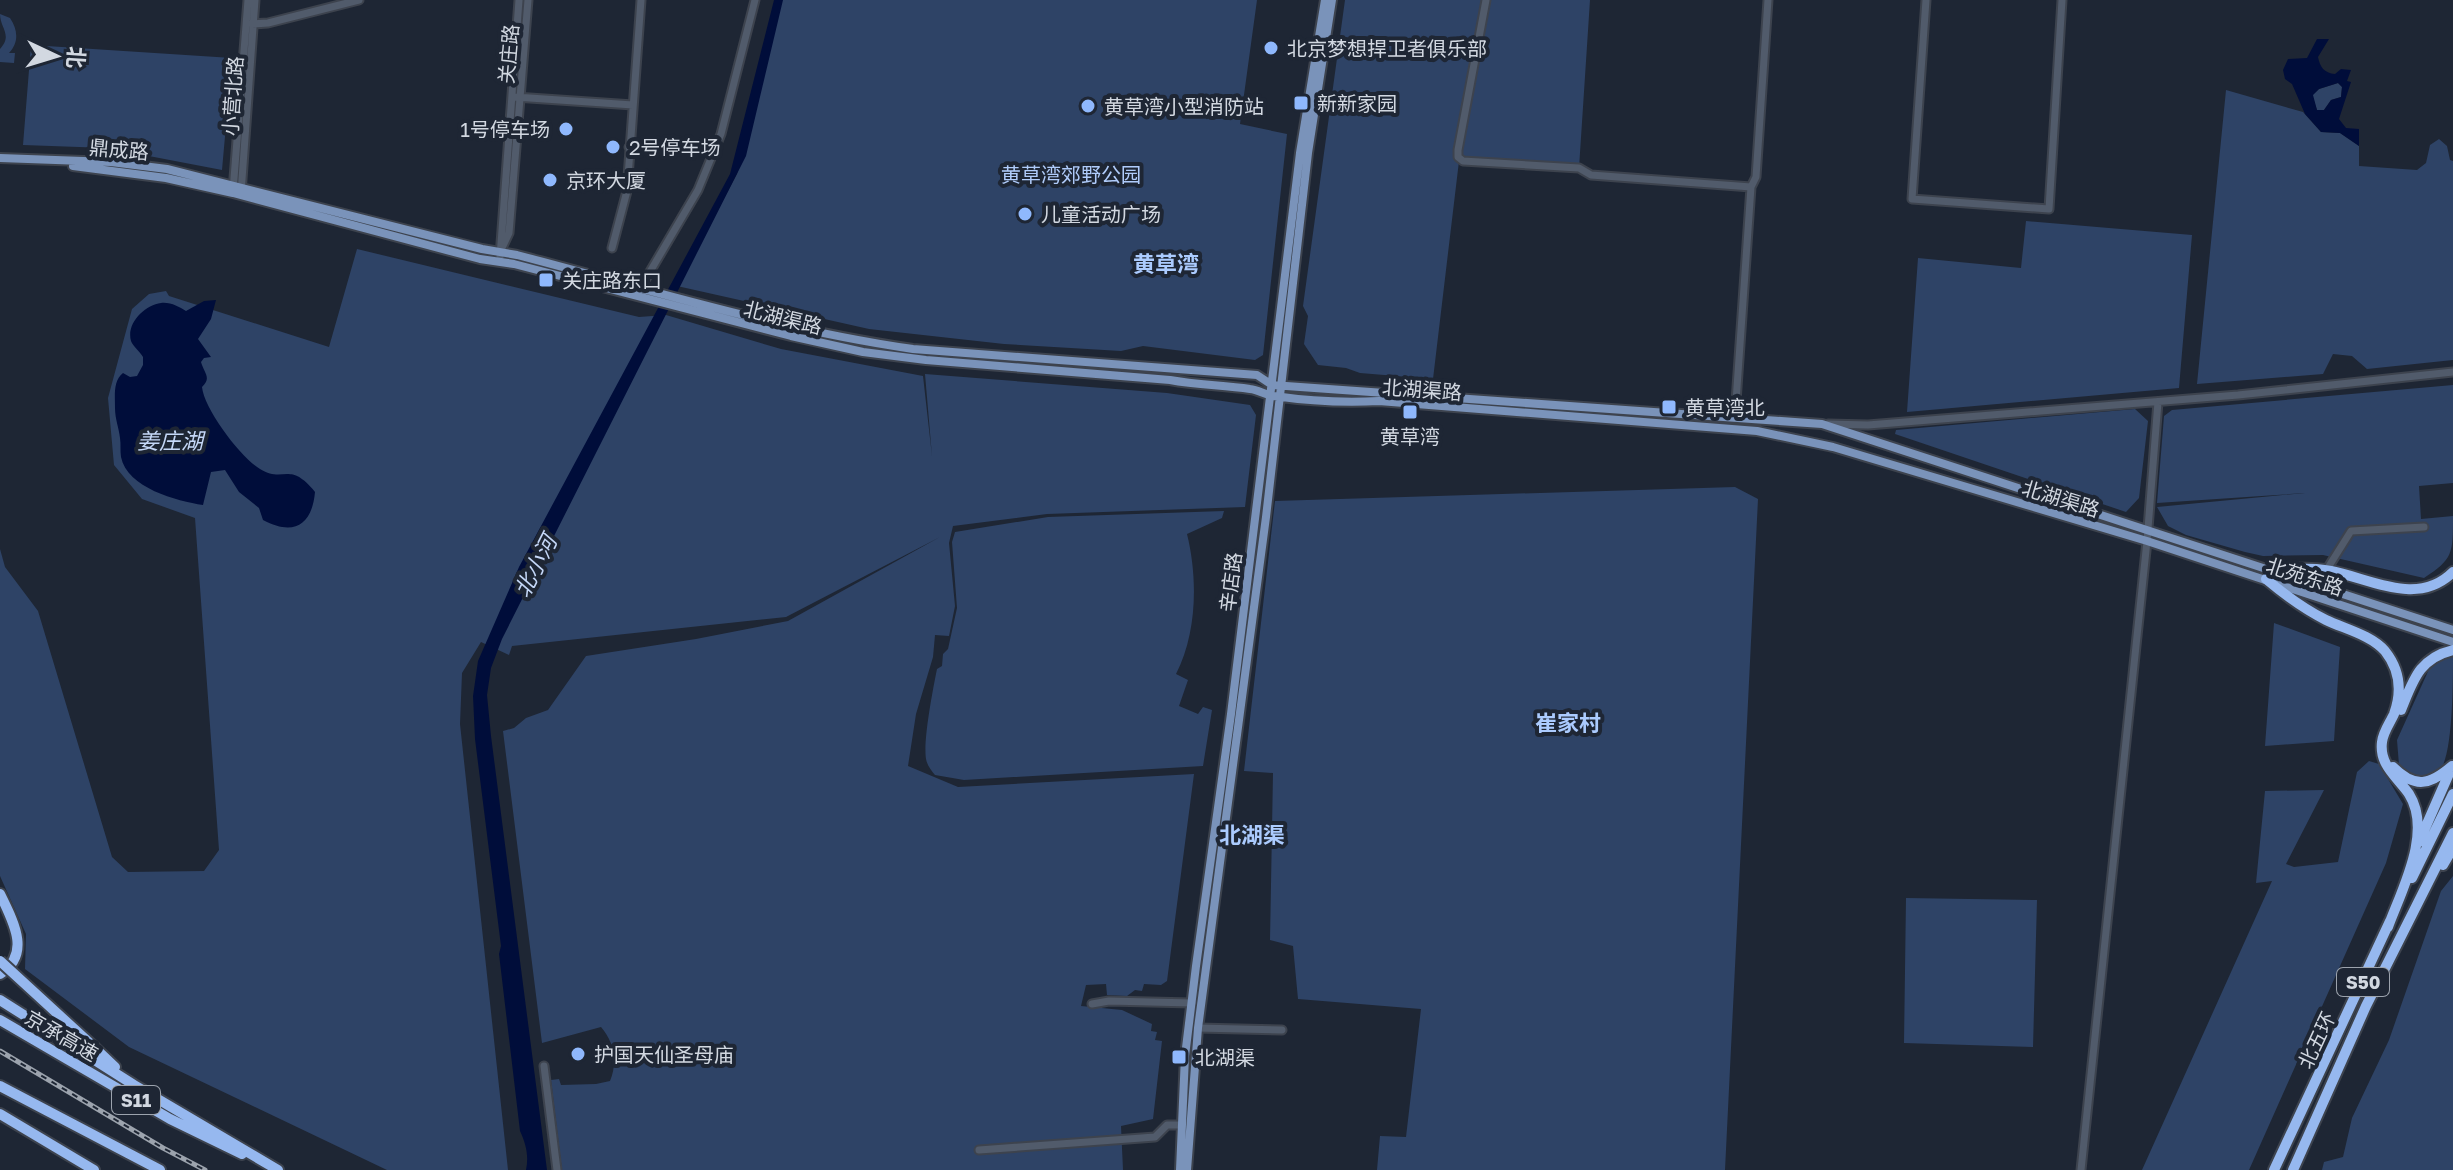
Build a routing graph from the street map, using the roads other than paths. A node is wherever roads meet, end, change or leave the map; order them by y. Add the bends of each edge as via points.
1 (248, 0) edge
2 (255, 0) edge
3 (359, 0) edge
4 (519, 0) edge
5 (528, 0) edge
6 (641, 0) edge
7 (755, 0) edge
8 (1325, 0) edge
9 (1332, 0) edge
10 (1486, 0) edge
11 (1768, 0) edge
12 (1926, 0) edge
13 (2062, 0) edge
14 (250, 25) junction
15 (516, 98) junction
16 (633, 105) junction
17 (629, 147) junction
18 (714, 152) junction
19 (0, 160) edge
20 (1751, 187) junction
21 (237, 190) junction
22 (612, 248) dead end
23 (500, 257) junction
24 (641, 287) junction
25 (652, 295) junction
26 (689, 304) junction
27 (2453, 372) edge
28 (1276, 386) junction
29 (1269, 396) junction
30 (1280, 397) junction
31 (2158, 402) junction
32 (1735, 416) junction
33 (1822, 424) junction
34 (2424, 527) dead end
35 (2147, 530) junction
36 (2147, 541) junction
37 (2329, 566) dead end
38 (2453, 572) edge
39 (2267, 574) junction
40 (2453, 630) edge
41 (2453, 642) edge
42 (2453, 650) edge
43 (2452, 764) edge
44 (2453, 794) edge
45 (2453, 833) edge
46 (2419, 843) junction
47 (2452, 851) edge
48 (0, 894) edge
49 (1207, 924) junction
50 (2407, 925) junction
51 (2388, 927) junction
52 (0, 961) edge
53 (0, 974) edge
54 (0, 1000) edge
55 (1192, 1003) junction
56 (1092, 1004) dead end
57 (0, 1020) edge
58 (1198, 1028) junction
59 (1282, 1030) dead end
60 (544, 1066) dead end
61 (134, 1085) junction
62 (0, 1086) edge
63 (0, 1114) edge
64 (1182, 1125) junction
65 (979, 1150) dead end
66 (66, 1156) junction
67 (2294, 1168) edge
68 (79, 1170) edge
69 (94, 1170) edge
70 (160, 1170) edge
71 (277, 1170) edge
72 (557, 1170) edge
73 (1180, 1170) edge
74 (1187, 1170) edge
75 (2081, 1170) edge
76 (2274, 1170) edge

1 - 14 street, 小营北路
2 - 14 street, 小营北路
3 - 14 street
4 - 15 street, 关庄路
5 - 15 street, 关庄路
6 - 16 street
7 - 18 street
8 - 28 main road, 辛店路 via 1300,153
9 - 28 main road, 辛店路
10 - 20 street via 1458,150 1463,161
11 - 20 street via 1756,177
12 - 13 street via 1912,199 2049,209
14 - 21 street, 小营北路
15 - 16 street
15 - 23 street, 关庄路
16 - 17 street
17 - 18 street
17 - 22 street via 627,191
18 - 24 street via 698,190
19 - 21 main road, 鼎成路 via 111,170
20 - 32 street
21 - 23 main road
23 - 24 main road
23 - 25 main road
24 - 25 main road
25 - 26 main road
26 - 28 main road, 北湖渠路 via 875,344 1257,375
26 - 29 main road, 北湖渠路 via 832,346 891,356 1170,380 1255,389
27 - 31 street
28 - 29 main road, 辛店路
28 - 30 main road, 辛店路
28 - 32 main road, 北湖渠路
29 - 30 main road, 北湖渠路
29 - 49 main road, 辛店路
30 - 36 main road, 北湖渠路 via 1757,431 1876,459
30 - 49 main road, 辛店路
31 - 33 street via 1868,425
31 - 35 street
32 - 33 main road, 北湖渠路
33 - 35 main road, 北湖渠路
34 - 37 street via 2351,531
35 - 36 street
35 - 39 main road, 北苑东路
36 - 39 main road, 北苑东路
36 - 75 street
38 - 39 highway via 2442,583 2420,591 2328,570
39 - 40 main road, 北苑东路
39 - 41 main road, 北苑东路
39 - 46 highway via 2293,602 2367,638 2392,663 2399,696 2382,740 2383,758 2410,795
42 - 43 highway via 2435,655 2420,668 2387,747 2393,766 2405,779 2436,779
43 - 46 highway
44 - 51 highway, 北五环 / S50
45 - 50 highway, 北五环 / S50
46 - 51 highway
47 - 50 highway
48 - 53 highway via 19,948 15,961
49 - 55 main road, 辛店路
49 - 58 main road, 辛店路
50 - 67 highway, 北五环 / S50
51 - 76 highway, 北五环 / S50
52 - 61 highway, bridge
54 - 61 highway
55 - 56 street
55 - 64 main road, 辛店路
57 - 71 highway, 京承高速 / S11 via 170,1119
58 - 59 street
58 - 74 main road, 辛店路
60 - 72 street
61 - 71 highway
62 - 70 highway, S11
63 - 66 highway
64 - 65 street via 1167,1125 1155,1137
64 - 73 main road, 辛店路
66 - 68 highway
66 - 69 highway

